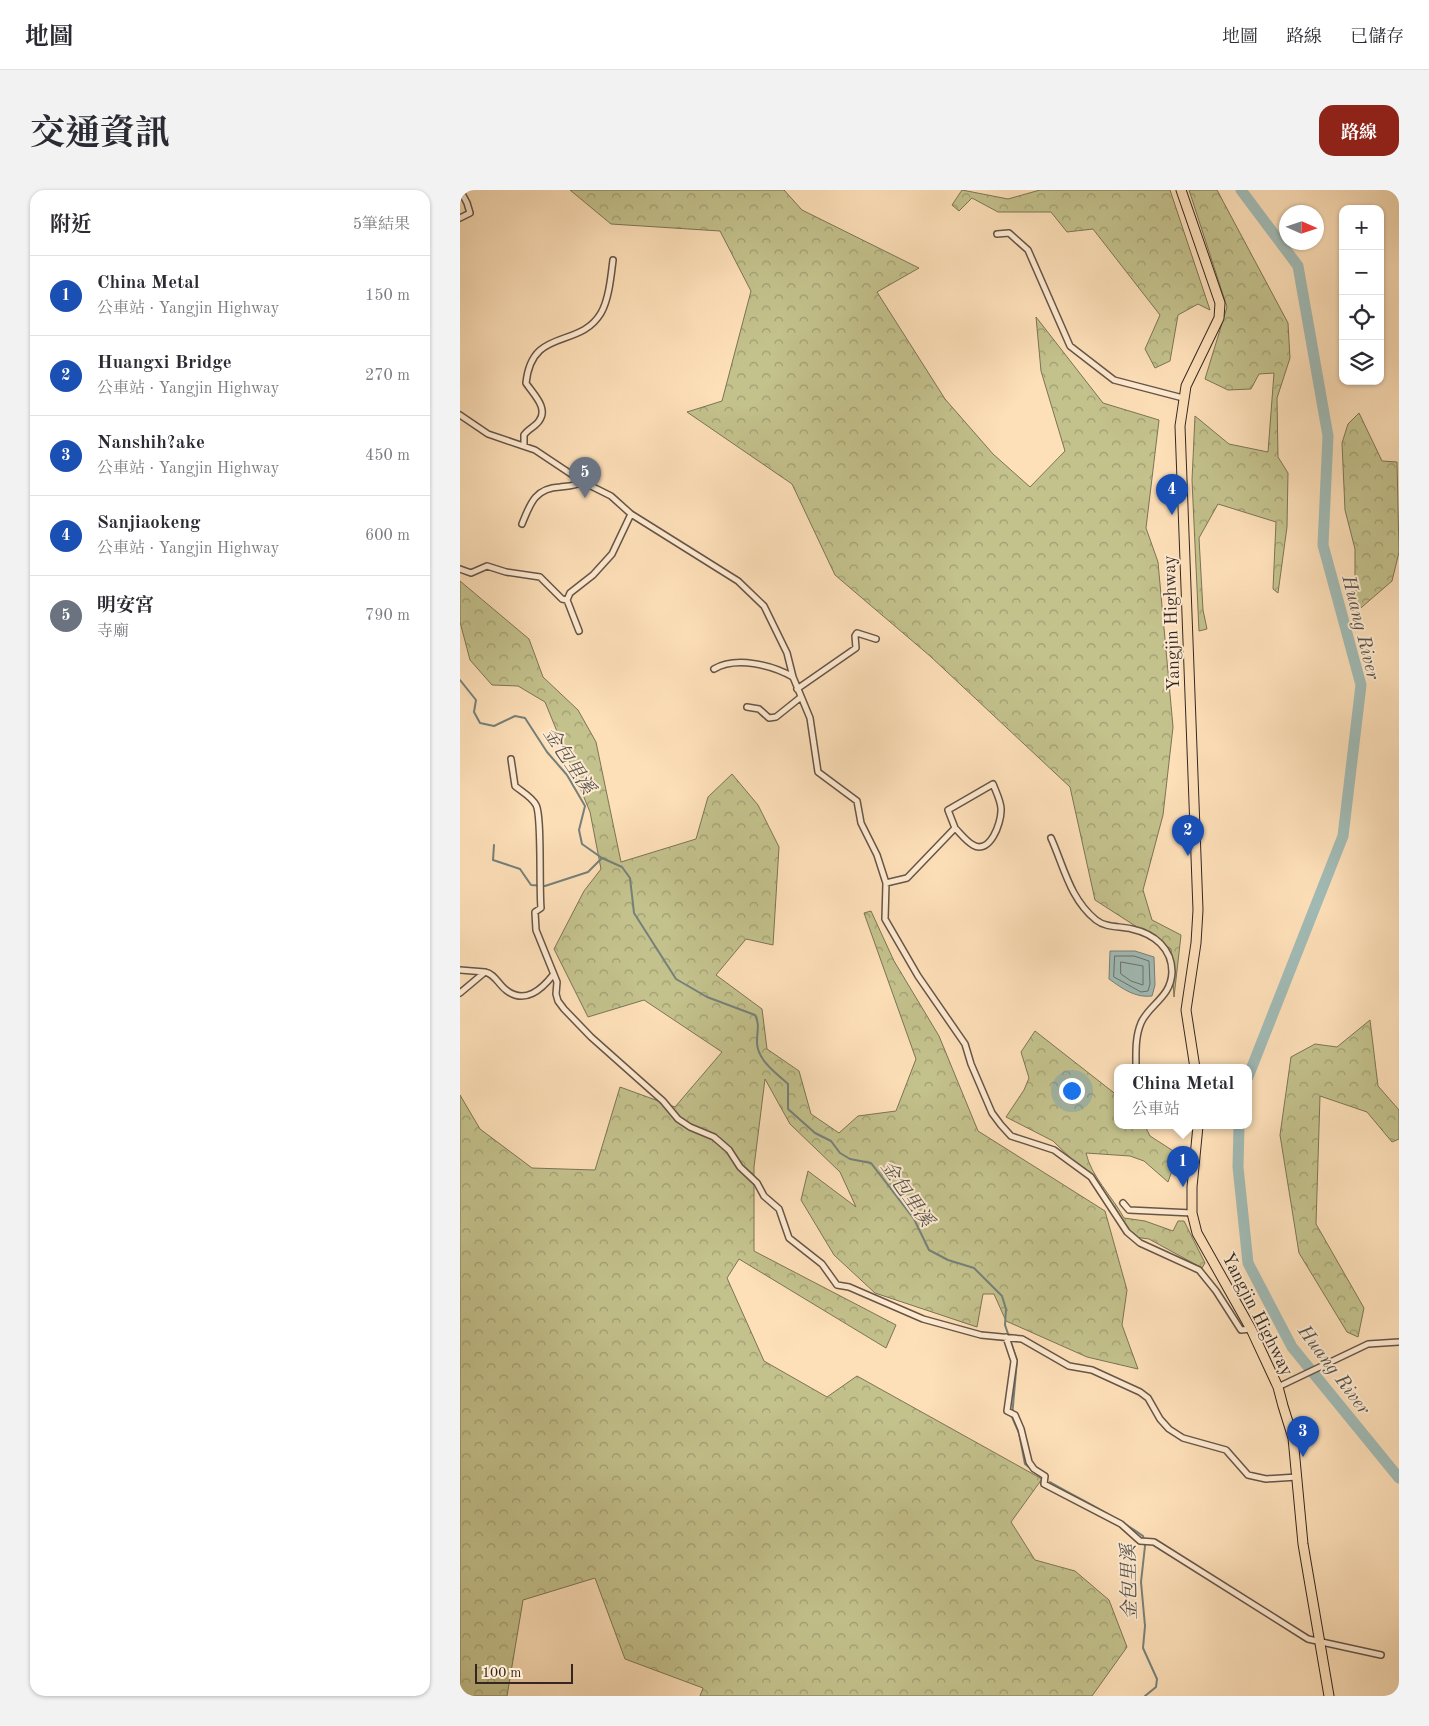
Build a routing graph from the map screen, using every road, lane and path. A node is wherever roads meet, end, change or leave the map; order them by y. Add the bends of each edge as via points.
1 (460, 190) edge
2 (1181, 190) edge
3 (460, 218) edge
4 (997, 234) dead end
5 (613, 260) dead end
6 (1183, 398) junction
7 (460, 416) edge
8 (524, 445) junction
9 (583, 482) junction
10 (631, 514) junction
11 (522, 524) dead end
12 (460, 569) edge
13 (567, 600) junction
14 (579, 631) dead end
15 (876, 639) dead end
16 (714, 669) dead end
17 (793, 677) junction
18 (797, 689) junction
19 (801, 697) junction
20 (747, 708) dead end
21 (511, 759) dead end
22 (955, 828) junction
23 (1052, 838) dead end
24 (886, 884) junction
25 (460, 970) edge
26 (485, 972) junction
27 (553, 975) junction
28 (460, 993) edge
29 (1136, 1064) edge
30 (1194, 1064) edge
31 (1198, 1129) edge
32 (1122, 1203) dead end
33 (1192, 1213) junction
34 (1252, 1329) junction
35 (1006, 1338) junction
36 (1399, 1342) edge
37 (1278, 1388) junction
38 (1297, 1477) junction
39 (1320, 1643) junction
40 (1381, 1654) dead end
41 (1329, 1696) edge

1 - 3 street via 470,213
2 - 6 main road, Yangjin Highway via 1220,303 1219,318
4 - 6 street via 1009,233 1028,250 1070,346 1114,380
5 - 8 street via 600,314 580,334 548,343 532,362 526,383 542,405 542,413 539,421 524,435
6 - 30 main road, Yangjin Highway via 1180,426 1198,910 1186,1010
7 - 8 street via 488,434
8 - 9 street
9 - 10 street via 611,496
9 - 11 street via 574,487 551,488 533,497
10 - 13 street via 612,554 570,593
10 - 17 street via 738,581 764,606 787,653
12 - 13 street via 471,573 487,566 540,577
13 - 14 street
15 - 18 street via 857,633 856,648
16 - 17 street via 722,664 750,662
17 - 18 street
18 - 19 street
19 - 20 street via 776,717 769,718 759,709
19 - 24 street via 810,718 818,772 857,801 861,823 877,855
21 - 27 street via 515,786 537,806 541,908 535,912 534,920
22 - 22 street via 948,810 993,784 1002,810 995,834 987,844 973,845
22 - 24 street via 907,878
23 - 29 street via 1073,894 1082,906 1097,921 1108,926 1134,929 1156,939 1166,947 1171,959 1169,986 1142,1021 1137,1037
24 - 34 street via 885,919 918,976 965,1044 992,1113 1000,1125 1011,1136 1054,1150 1091,1177 1127,1232 1199,1270 1241,1330
25 - 26 street
26 - 27 street via 506,990 521,996 541,990
26 - 28 street
27 - 35 street via 557,982 556,994 564,1009 663,1101 678,1119 714,1137 729,1150 764,1196 780,1209 789,1238 822,1264 838,1285 923,1319 968,1332
31 - 33 main road, Yangjin Highway
32 - 33 street via 1128,1210
33 - 34 main road, Yangjin Highway via 1198,1233
34 - 37 main road, Yangjin Highway
35 - 38 street via 1014,1337 1039,1347 1069,1366 1092,1370 1140,1392 1148,1398 1169,1429 1183,1438 1226,1450 1248,1475
35 - 39 street via 1014,1361 1007,1411 1021,1429 1029,1462 1045,1476 1044,1484 1121,1524 1140,1541 1154,1542 1308,1639
36 - 37 street via 1368,1344
37 - 38 main road, Yangjin Highway via 1292,1438
38 - 39 main road, Yangjin Highway via 1303,1544
39 - 40 street
39 - 41 main road, Yangjin Highway

